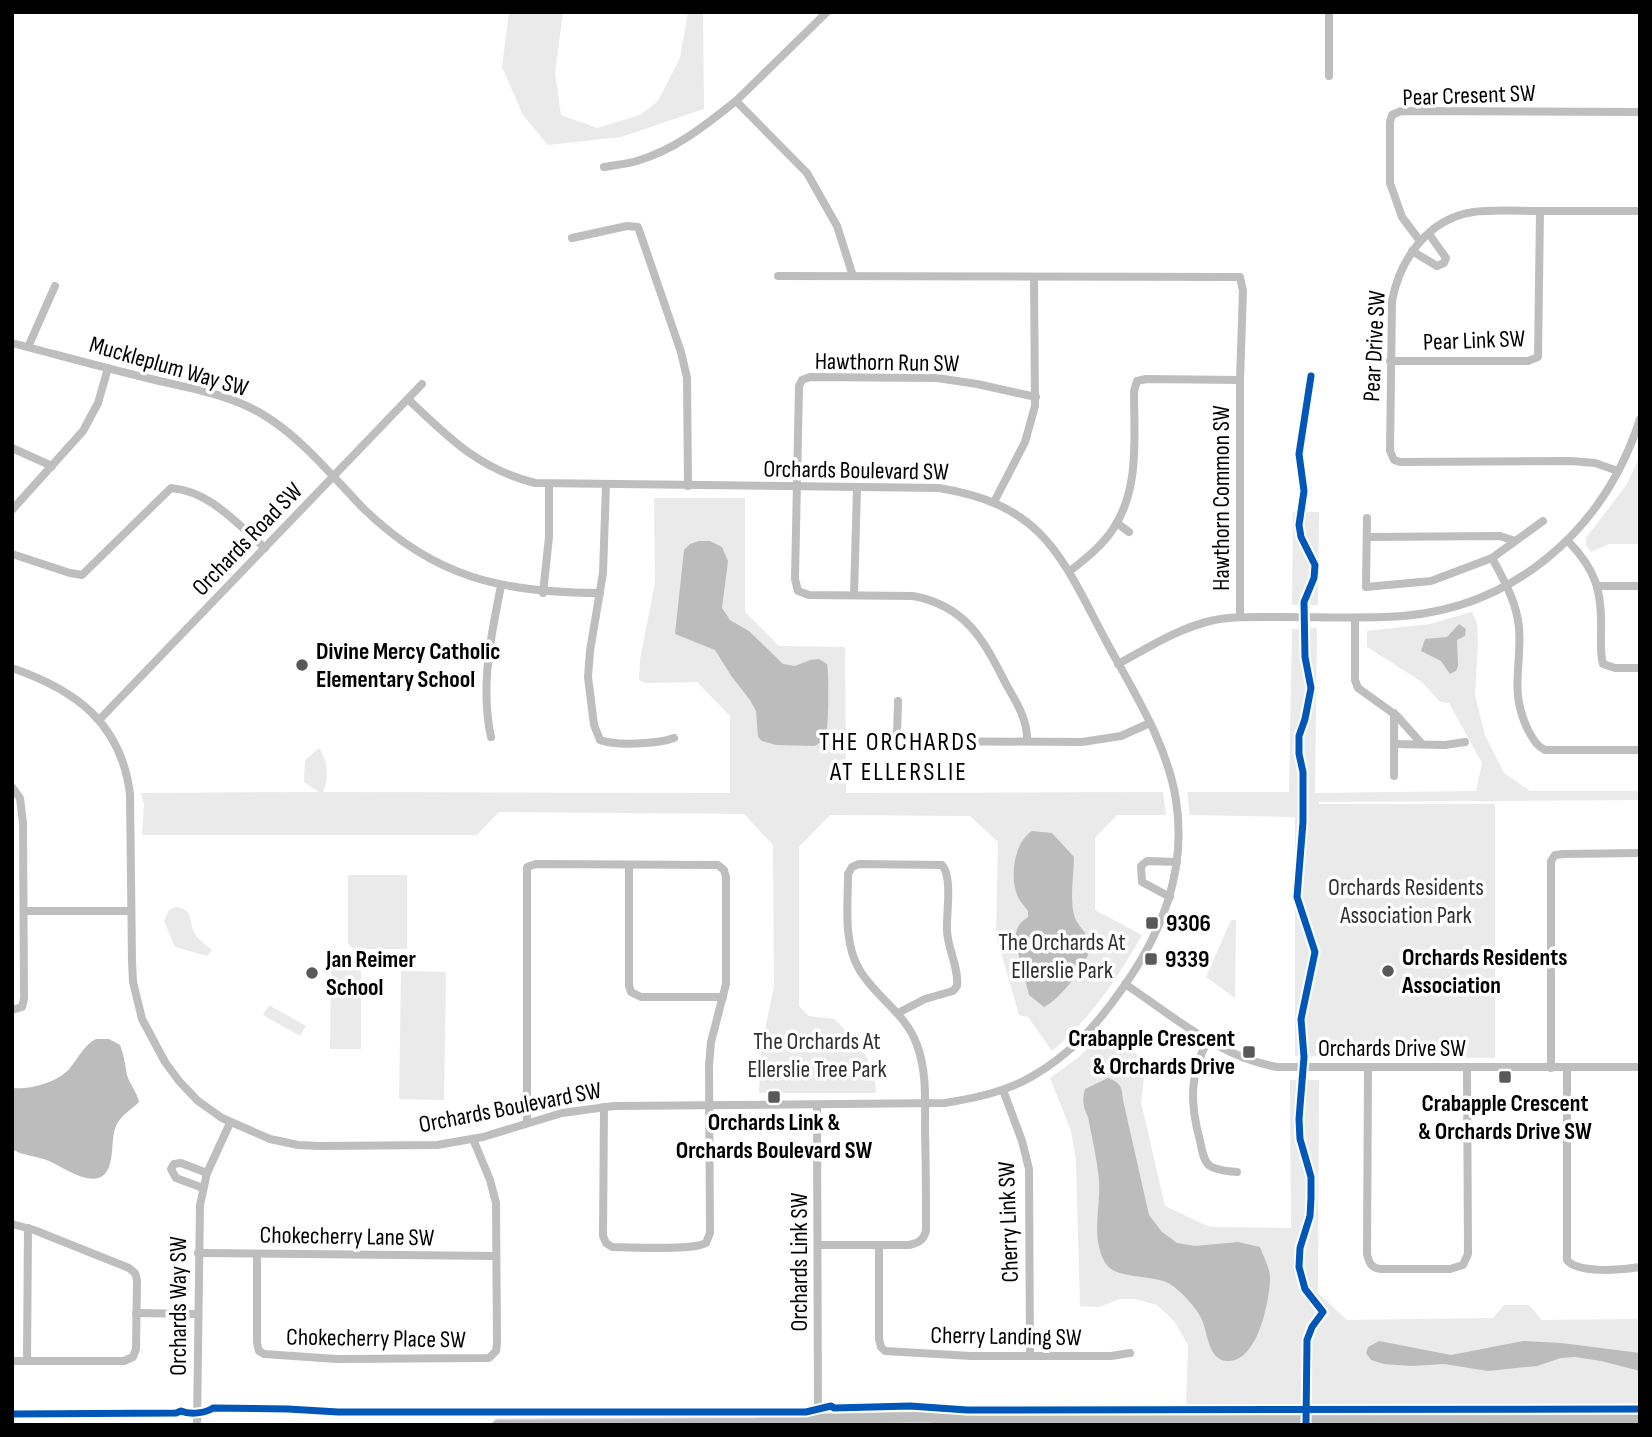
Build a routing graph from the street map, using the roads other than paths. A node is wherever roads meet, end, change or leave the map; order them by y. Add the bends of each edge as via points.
1 (827, 12) edge
2 (1329, 12) edge
3 (1329, 76) dead end
4 (736, 100) junction
5 (1640, 112) edge
6 (604, 167) dead end
7 (1540, 211) junction
8 (1640, 211) edge
9 (1429, 234) junction
10 (572, 238) dead end
11 (1420, 241) junction
12 (1412, 251) junction
13 (778, 276) dead end
14 (853, 276) junction
15 (1034, 277) junction
16 (55, 286) dead end
17 (12, 343) edge
18 (29, 347) junction
19 (1390, 361) junction
20 (108, 368) junction
21 (1240, 380) junction
22 (422, 384) dead end
23 (1036, 397) junction
24 (408, 399) junction
25 (1640, 419) edge
26 (12, 448) edge
27 (52, 466) junction
28 (1618, 471) junction
29 (334, 477) junction
30 (549, 484) junction
31 (606, 485) junction
32 (688, 486) junction
33 (798, 488) junction
34 (857, 488) junction
35 (994, 502) junction
36 (12, 510) edge
37 (1367, 518) dead end
38 (1543, 521) dead end
39 (1117, 523) junction
40 (1129, 532) dead end
41 (1367, 537) junction
42 (1515, 541) junction
43 (1568, 541) junction
44 (265, 548) junction
45 (12, 554) edge
46 (1492, 558) junction
47 (1070, 571) junction
48 (501, 586) junction
49 (1507, 586) junction
50 (1598, 586) junction
51 (1640, 586) edge
52 (543, 593) junction
53 (600, 593) junction
54 (853, 595) junction
55 (1240, 617) junction
56 (1355, 618) junction
57 (1118, 664) junction
58 (12, 668) edge
59 (1640, 668) edge
60 (898, 701) dead end
61 (1394, 713) junction
62 (100, 719) junction
63 (1150, 723) junction
64 (491, 737) dead end
65 (674, 738) dead end
66 (1027, 741) junction
67 (1465, 743) dead end
68 (1394, 744) junction
69 (1422, 744) junction
70 (1640, 750) edge
71 (1394, 776) dead end
72 (12, 787) edge
73 (1640, 853) edge
74 (1177, 862) junction
75 (629, 865) junction
76 (1170, 897) junction
77 (24, 911) junction
78 (131, 911) junction
79 (1125, 984) junction
80 (723, 997) junction
81 (12, 1010) edge
82 (898, 1013) junction
83 (1208, 1040) junction
84 (1467, 1067) junction
85 (1368, 1068) junction
86 (1551, 1068) junction
87 (1567, 1068) junction
88 (1640, 1068) edge
89 (1003, 1090) junction
90 (925, 1104) junction
91 (709, 1105) junction
92 (817, 1105) junction
93 (604, 1107) junction
94 (230, 1123) junction
95 (527, 1123) junction
96 (473, 1139) junction
97 (207, 1172) junction
98 (1237, 1172) dead end
99 (203, 1188) junction
100 (12, 1224) edge
101 (28, 1228) junction
102 (818, 1245) junction
103 (879, 1245) junction
104 (198, 1253) junction
105 (257, 1254) junction
106 (496, 1256) junction
107 (1640, 1267) edge
108 (136, 1313) junction
109 (198, 1314) junction
110 (1130, 1353) dead end
111 (1030, 1356) junction
112 (12, 1361) edge
113 (27, 1361) junction
114 (1479, 1420) junction
115 (1640, 1420) edge
116 (972, 1421) junction
117 (818, 1422) edge
118 (759, 1424) edge
119 (197, 1425) edge
120 (498, 1425) edge
121 (942, 1425) edge
122 (1540, 1425) edge

1 - 4 street
2 - 3 street
4 - 6 street via 674,146 637,161
4 - 14 street via 807,173 837,226
5 - 11 street, Pear Cresent SW via 1396,113 1390,122 1392,194
7 - 8 street, Pear Drive SW
7 - 9 street, Pear Drive SW via 1474,212
7 - 19 street, Pear Link SW via 1538,357 1528,361
9 - 11 street, Pear Drive SW
9 - 12 street via 1446,258 1444,263 1437,267
10 - 32 street via 627,226 638,228 688,384
11 - 12 street, Pear Drive SW
12 - 19 street, Pear Drive SW via 1403,263 1392,301
13 - 14 street
14 - 15 street
15 - 21 street, Hawthorn Common SW via 1240,277
15 - 23 street
16 - 18 street
17 - 18 street, Muckleplum Way SW
18 - 20 street, Muckleplum Way SW
19 - 28 street, Pear Drive SW via 1390,451 1394,460 1571,461
20 - 27 street via 89,422
20 - 29 street, Muckleplum Way SW via 246,406 277,424
21 - 39 street via 1138,382 1133,391 1133,474
21 - 55 street, Hawthorn Common SW
22 - 24 street, Orchards Road SW
23 - 33 street, Hawthorn Run SW via 937,378 805,379 799,386
23 - 35 street via 1025,442
24 - 29 street, Orchards Road SW
24 - 30 street, Orchards Boulevard SW via 478,460 507,475
25 - 28 street
26 - 27 street
27 - 36 street
28 - 43 street
29 - 44 street, Orchards Road SW
29 - 48 street, Muckleplum Way SW via 381,524 419,553
30 - 31 street, Orchards Boulevard SW
30 - 52 street
31 - 32 street, Orchards Boulevard SW
31 - 53 street
32 - 33 street, Orchards Boulevard SW
33 - 34 street, Orchards Boulevard SW
33 - 54 street, Hawthorn Run SW via 798,592
34 - 35 street, Orchards Boulevard SW via 939,488
34 - 54 street
35 - 47 street, Orchards Boulevard SW via 1035,528
37 - 41 street
38 - 42 street
39 - 40 street
39 - 47 street
41 - 42 street via 1500,536
41 - 46 street via 1366,587 1431,581
42 - 46 street
43 - 49 street
43 - 50 street via 1588,564
44 - 45 street via 214,505 171,488 82,575
44 - 62 street, Orchards Road SW
46 - 49 street
47 - 57 street, Orchards Boulevard SW
48 - 52 street, Muckleplum Way SW
48 - 64 street via 489,662
49 - 56 street via 1445,609
49 - 70 street via 1519,629 1518,700 1535,743 1550,751
50 - 51 street
50 - 59 street via 1601,660 1610,667
52 - 53 street, Muckleplum Way SW
53 - 65 street via 588,665 597,737 604,742
54 - 66 street via 928,599 961,617 980,636 1003,677 1020,710
55 - 56 street
55 - 57 street via 1196,625
56 - 61 street via 1358,688
57 - 63 street, Orchards Boulevard SW
58 - 62 street, Orchards Boulevard SW via 55,685
60 - 66 street via 896,732 903,740
61 - 68 street
61 - 69 street
62 - 78 street, Orchards Boulevard SW via 128,776
63 - 66 street via 1103,740
63 - 74 street, Orchards Boulevard SW via 1174,789
67 - 69 street
68 - 69 street
68 - 71 street
72 - 77 street via 20,798 23,823
73 - 86 street via 1563,853 1551,860
74 - 76 street, Orchards Boulevard SW
74 - 76 street via 1147,861 1141,866 1142,882
75 - 80 street via 631,992 641,997
75 - 80 street via 714,864 724,870
75 - 95 street via 536,864 526,870
76 - 79 street, Orchards Boulevard SW via 1159,928
77 - 78 street
77 - 81 street via 24,999 22,1007
78 - 94 street, Orchards Boulevard SW via 133,982 148,1033 179,1082
79 - 83 street, Orchards Drive SW
79 - 89 street, Orchards Boulevard SW via 1096,1025 1072,1048
80 - 91 street via 710,1051
82 - 82 street via 957,986 947,936 947,872 942,865 859,864 848,874 853,964
82 - 90 street via 918,1048
83 - 85 street, Orchards Drive SW via 1242,1058 1277,1067
83 - 98 street via 1194,1075 1195,1123 1208,1164
84 - 85 street, Orchards Drive SW
84 - 85 street via 1468,1254 1463,1265 1450,1269 1381,1269 1369,1262
84 - 86 street, Orchards Drive SW
86 - 87 street, Orchards Drive SW
87 - 88 street, Orchards Drive SW
87 - 107 street via 1567,1260 1584,1269
89 - 90 street, Orchards Boulevard SW
89 - 111 street, Cherry Link SW via 1029,1169
90 - 92 street, Orchards Boulevard SW
90 - 103 street via 924,1238 915,1244
91 - 92 street, Orchards Boulevard SW
91 - 93 street, Orchards Boulevard SW
91 - 93 street via 710,1233 706,1243 697,1246 612,1247 604,1241
92 - 102 street, Orchards Link SW
93 - 95 street, Orchards Boulevard SW
94 - 96 street, Orchards Boulevard SW via 270,1139 309,1146 418,1146
94 - 97 street, Orchards Way SW
95 - 96 street, Orchards Boulevard SW
96 - 106 street, Chokecherry Place SW via 495,1195
97 - 99 street, Orchards Way SW
97 - 99 street via 181,1163 172,1168 176,1178
99 - 104 street, Orchards Way SW
100 - 101 street
101 - 108 street via 133,1270
101 - 113 street
102 - 103 street
102 - 117 street, Orchards Link SW
103 - 111 street, Cherry Landing SW via 882,1350
104 - 105 street, Chokecherry Lane SW
104 - 109 street, Orchards Way SW
105 - 106 street, Chokecherry Lane SW
105 - 106 street, Chokecherry Place SW via 259,1350 270,1355 372,1359 493,1356 497,1343
108 - 109 street
108 - 113 street via 136,1349 129,1360
109 - 119 street, Orchards Way SW
110 - 111 street, Cherry Landing SW
112 - 113 street
114 - 115 main road
114 - 116 main road
114 - 122 main road
116 - 117 main road via 925,1417
116 - 121 main road
117 - 118 main road
118 - 120 main road

